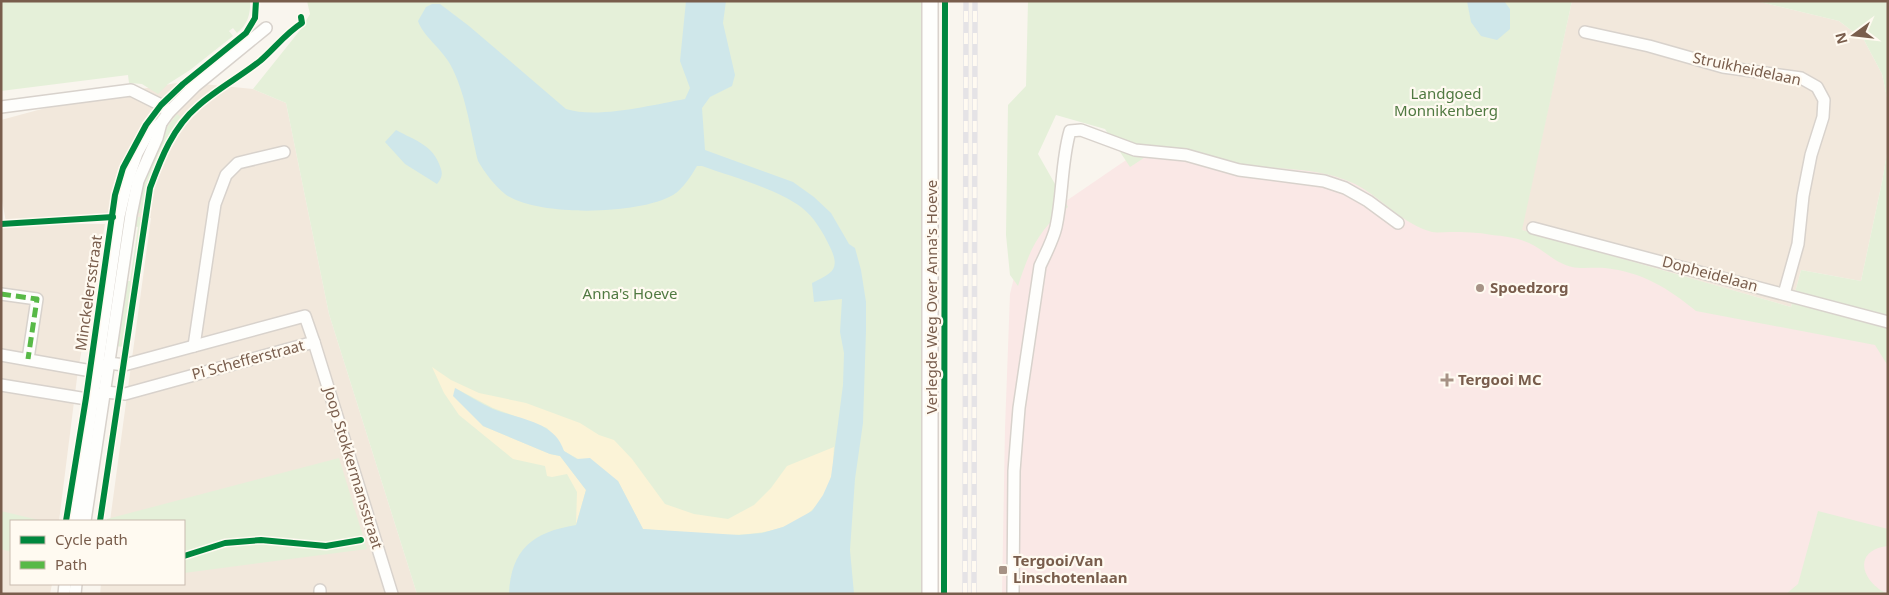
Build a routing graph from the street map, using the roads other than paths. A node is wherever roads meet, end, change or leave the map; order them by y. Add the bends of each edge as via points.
1 (930, 1) edge
2 (266, 28) dead end
3 (1585, 32) dead end
4 (1, 107) edge
5 (169, 112) junction
6 (161, 123) junction
7 (284, 152) dead end
8 (1398, 223) dead end
9 (1533, 228) dead end
10 (1, 294) edge
11 (1784, 294) junction
12 (1888, 322) edge
13 (314, 342) junction
14 (194, 346) junction
15 (1, 355) edge
16 (28, 359) junction
17 (109, 363) junction
18 (97, 372) junction
19 (1, 385) edge
20 (105, 392) junction
21 (93, 400) junction
22 (74, 520) edge
23 (86, 520) edge
24 (392, 594) edge
25 (930, 594) edge
26 (1013, 594) edge

1 - 25 main road, Verlegde Weg Over Anna's Hoeve
2 - 5 street, Minckelersstraat via 195,86
3 - 11 street, Struikheidelaan via 1723,67 1801,78 1817,87 1824,100 1823,117 1811,155 1802,196 1798,244
4 - 5 street via 131,90
5 - 6 street, Minckelersstraat
6 - 17 street, Minckelersstraat via 138,181
6 - 18 street, Minckelersstraat via 148,133 127,182 119,216
7 - 14 street via 238,163 226,175 216,204
8 - 26 street via 1368,201 1324,181 1239,170 1186,155 1135,150 1081,130 1070,131 1056,226 1040,266 1019,408 1014,471
9 - 11 street, Dopheidelaan
10 - 16 street via 38,299
11 - 12 street, Dopheidelaan
13 - 14 street, Pi Schefferstraat via 305,316
13 - 20 street, Pi Schefferstraat via 125,394
13 - 24 street, Joop Stokkermansstraat
14 - 17 street, Pi Schefferstraat via 124,365
15 - 16 street
16 - 18 street
17 - 18 street, Minckelersstraat
17 - 20 street, Minckelersstraat
18 - 21 street, Minckelersstraat
19 - 21 street
20 - 21 street
20 - 23 street, Minckelersstraat
21 - 22 street, Minckelersstraat

